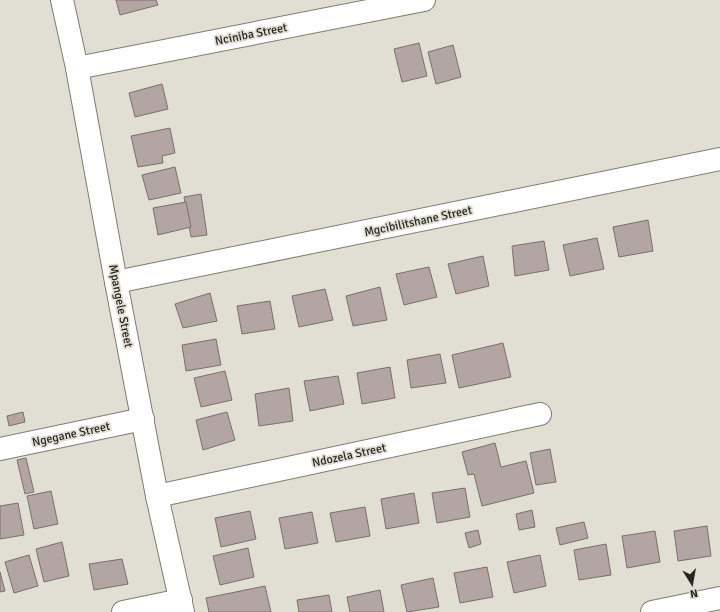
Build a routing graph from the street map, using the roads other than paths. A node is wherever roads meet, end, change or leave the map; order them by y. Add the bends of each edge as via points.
1 (62, 0) edge
2 (424, 0) edge
3 (77, 68) junction
4 (720, 159) edge
5 (116, 282) junction
6 (540, 414) dead end
7 (143, 418) junction
8 (0, 449) edge
9 (157, 496) junction
10 (720, 598) edge
11 (182, 606) edge
12 (123, 612) edge
13 (652, 612) edge

1 - 3 street, Mpangele Street
2 - 3 street, Nciniba Street
3 - 5 street, Mpangele Street
4 - 5 street, Mgcibilitshane Street
5 - 7 street, Mpangele Street
6 - 9 street, Ndozela Street
7 - 8 street, Ngegane Street
7 - 9 street, Mpangele Street
9 - 11 street, Mpangele Street
10 - 13 street
11 - 12 street

